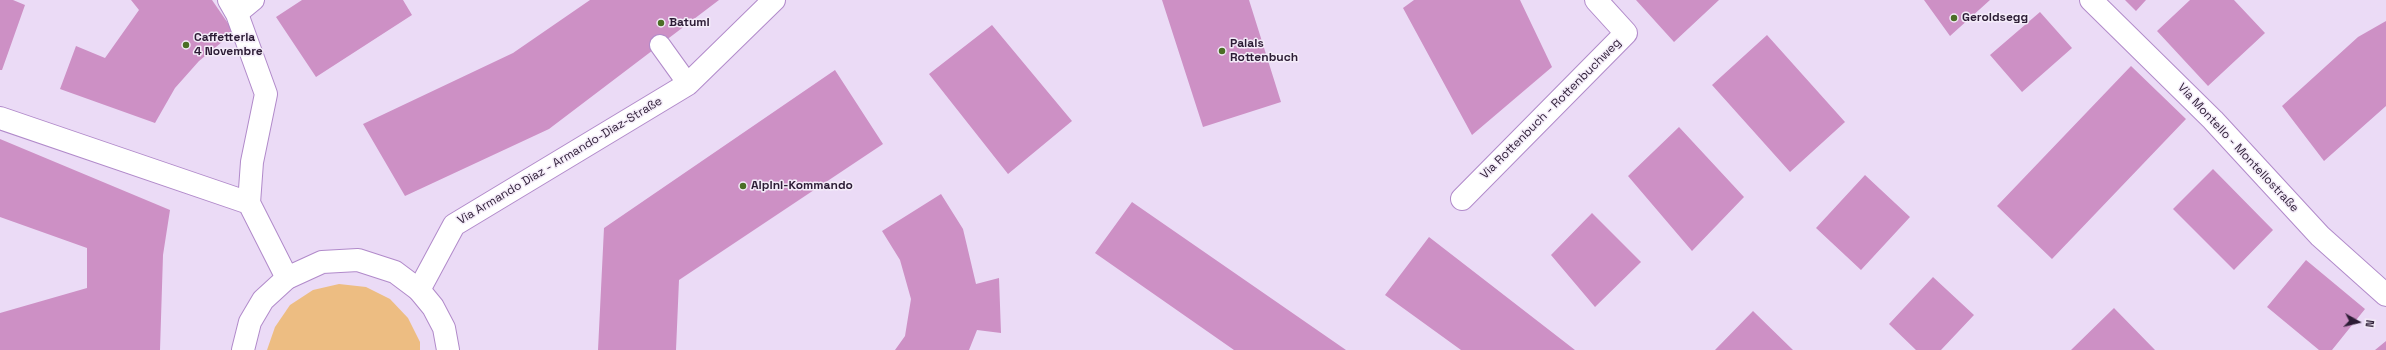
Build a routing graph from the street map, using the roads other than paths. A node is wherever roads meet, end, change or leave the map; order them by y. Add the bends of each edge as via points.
1 (254, 0) edge
2 (774, 0) edge
3 (1596, 0) edge
4 (2091, 0) edge
5 (233, 7) edge
6 (660, 45) dead end
7 (688, 84) junction
8 (0, 118) edge
9 (1462, 199) dead end
10 (249, 203) junction
11 (287, 278) junction
12 (419, 290) junction
13 (2386, 295) edge
14 (243, 350) edge
15 (448, 350) edge

1 - 5 lane
2 - 7 street, Via Armando Diaz - Armando-Diaz-Straße
3 - 9 street, Via Rottenbuch - Rottenbuchweg via 1626,33
4 - 13 street, Via Montello - Montellostraße via 2213,120 2320,236
5 - 10 street via 266,94 252,162
6 - 7 lane
7 - 12 street, Via Armando Diaz - Armando-Diaz-Straße via 454,224
8 - 10 street
10 - 11 street
11 - 12 street via 322,262 358,260 395,272
11 - 14 street via 263,300 250,322
12 - 15 street via 433,307 444,328

